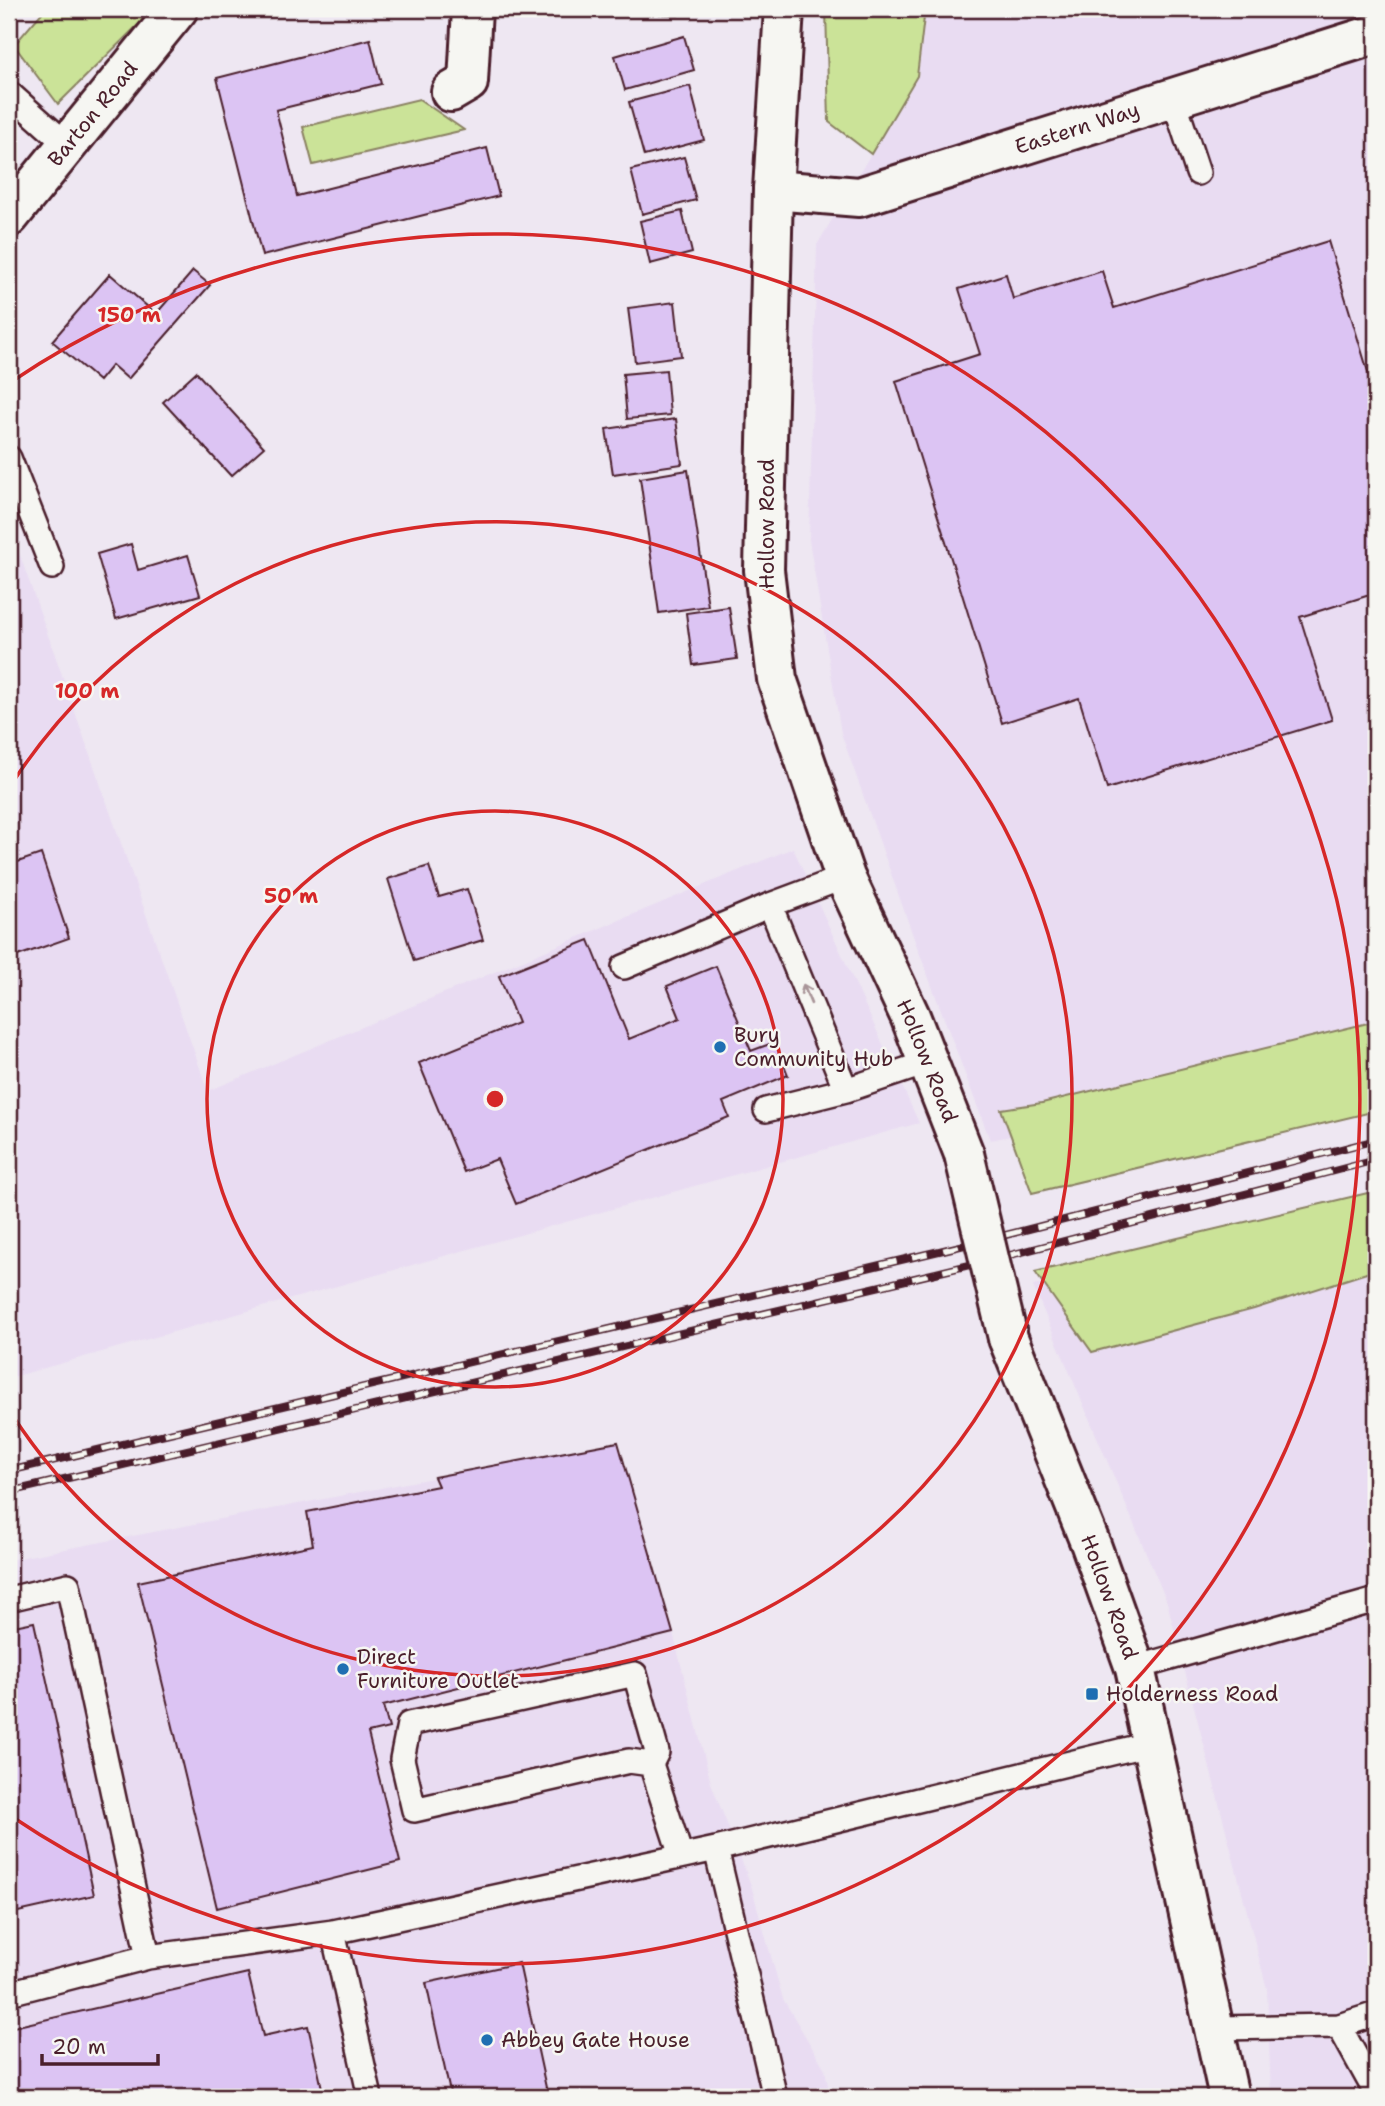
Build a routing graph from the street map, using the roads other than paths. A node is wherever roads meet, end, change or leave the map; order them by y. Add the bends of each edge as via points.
1 (178, 9) edge
2 (472, 9) edge
3 (784, 9) edge
4 (1376, 34) edge
5 (451, 92) dead end
6 (9, 93) edge
7 (1174, 100) junction
8 (66, 144) junction
9 (1198, 173) dead end
10 (773, 190) junction
11 (9, 217) edge
12 (9, 458) edge
13 (52, 567) dead end
14 (845, 877) junction
15 (770, 905) junction
16 (624, 967) dead end
17 (929, 1062) junction
18 (846, 1090) junction
19 (766, 1110) dead end
20 (9, 1598) edge
21 (1376, 1600) edge
22 (1135, 1668) junction
23 (1153, 1743) junction
24 (651, 1764) junction
25 (716, 1849) junction
26 (681, 1856) junction
27 (333, 1932) junction
28 (148, 1958) junction
29 (9, 1993) edge
30 (1376, 2014) edge
31 (1339, 2026) junction
32 (1217, 2028) junction
33 (1376, 2093) edge
34 (370, 2097) edge
35 (775, 2097) edge
36 (1229, 2097) edge

1 - 8 street, Barton Road
2 - 5 street via 468,82
3 - 10 street, Hollow Road
4 - 7 street, Eastern Way
6 - 8 lane
7 - 9 lane
7 - 10 street, Eastern Way via 859,197
8 - 11 street, Barton Road
10 - 14 street, Hollow Road via 764,570 777,679
12 - 13 lane
14 - 15 lane
14 - 17 street, Hollow Road
15 - 16 lane
18 -> 15 lane
17 - 18 lane
17 - 22 street, Hollow Road, bridge via 964,1154 1008,1338
18 - 19 lane
20 - 28 lane via 68,1585
21 - 22 lane
22 - 23 street, Hollow Road
23 - 25 lane
23 - 32 street, Hollow Road
24 - 24 lane via 629,1761 414,1810 402,1759 409,1724 635,1674 657,1752
24 - 26 lane
25 - 26 lane
25 - 35 lane
26 - 27 lane
27 - 28 lane
27 - 34 lane
28 - 29 lane
30 - 31 lane
31 - 32 lane
31 - 33 lane
32 - 36 street, Hollow Road

